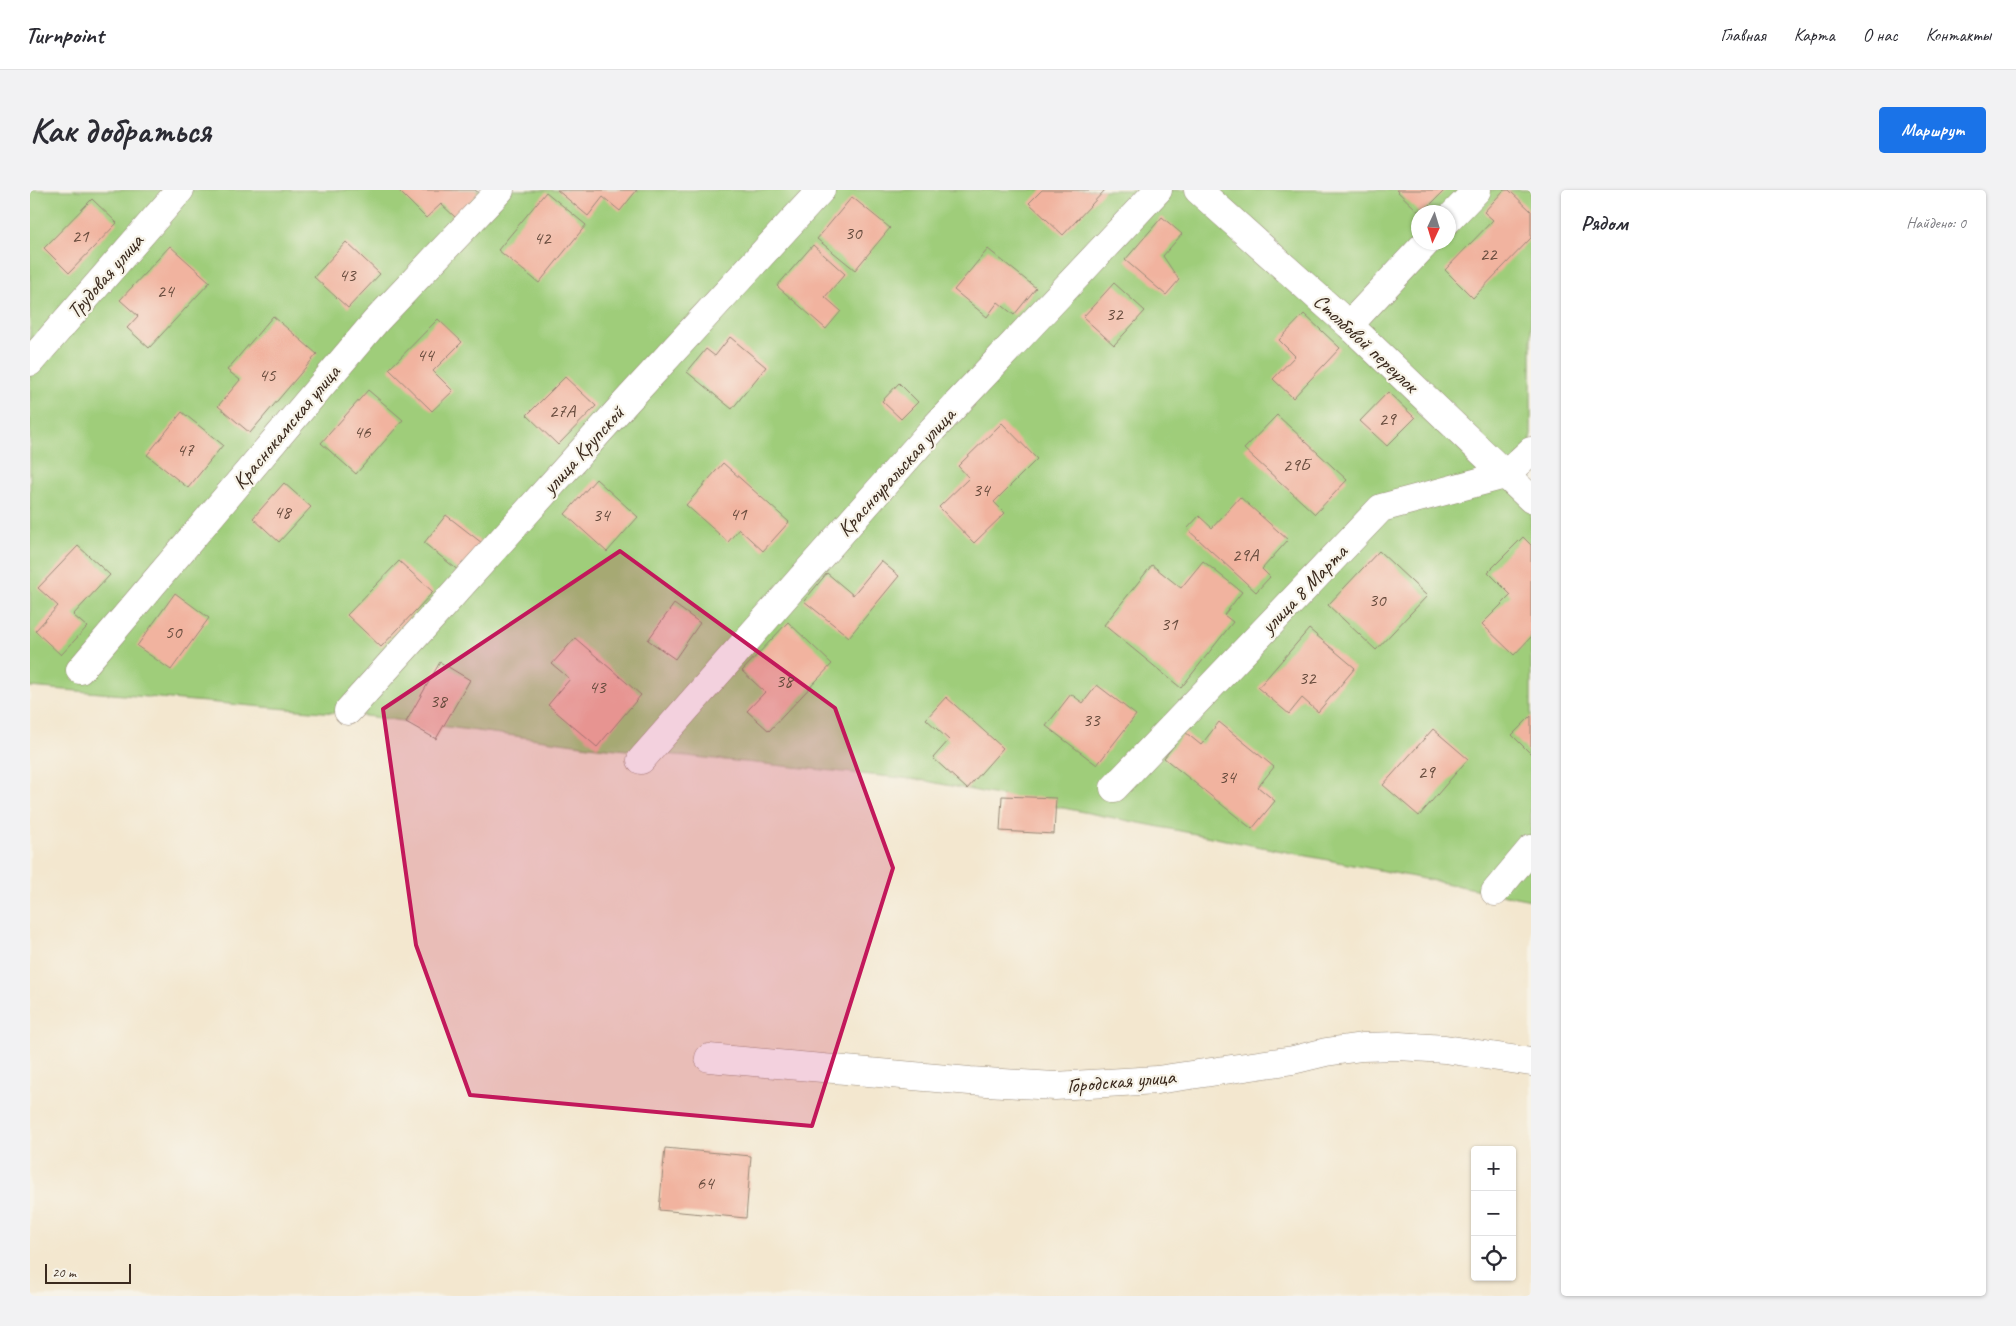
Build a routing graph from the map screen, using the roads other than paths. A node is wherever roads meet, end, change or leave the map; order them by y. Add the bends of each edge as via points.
1 (180, 190) edge
2 (500, 190) edge
3 (821, 190) edge
4 (1158, 190) edge
5 (1198, 190) edge
6 (1477, 190) edge
7 (1456, 212) edge
8 (1419, 250) edge
9 (1349, 325) junction
10 (30, 362) edge
11 (1531, 451) edge
12 (1505, 475) junction
13 (1531, 499) edge
14 (80, 670) dead end
15 (348, 711) dead end
16 (641, 760) dead end
17 (1114, 788) dead end
18 (1531, 849) edge
19 (1495, 892) dead end
20 (709, 1058) dead end
21 (1531, 1062) edge

1 - 10 street, Трудовая улица
2 - 14 street, Краснокамская улица via 376,320
3 - 15 street, улица Крупской
4 - 16 street, Красноуральская улица via 933,429
5 - 9 street, Столбовой переулок
6 - 7 street
8 - 9 street
9 - 12 street, Столбовой переулок
11 - 12 street, улица 8 Марта
12 - 13 street, Столбовой переулок
12 - 17 street, улица 8 Марта via 1381,508
18 - 19 street
20 - 21 street, Городская улица via 1056,1086 1157,1080 1362,1047 1445,1049

